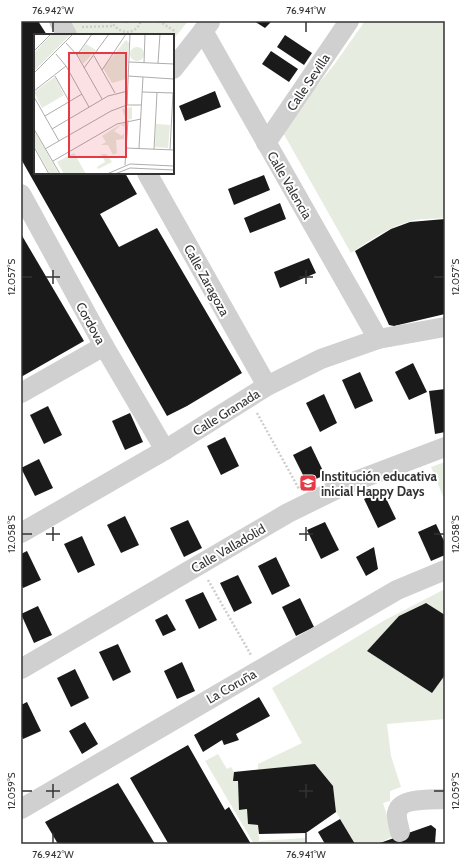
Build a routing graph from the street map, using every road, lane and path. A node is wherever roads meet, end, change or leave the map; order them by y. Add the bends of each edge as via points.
1 (59, 21) edge
2 (111, 21) edge
3 (122, 21) edge
4 (130, 21) edge
5 (141, 21) edge
6 (159, 21) edge
7 (349, 21) edge
8 (114, 26) junction
9 (207, 26) edge
10 (120, 30) junction
11 (74, 31) edge
12 (176, 32) dead end
13 (120, 34) edge
14 (174, 68) edge
15 (266, 143) junction
16 (148, 174) edge
17 (21, 194) edge
18 (445, 327) edge
19 (378, 339) junction
20 (104, 346) junction
21 (267, 386) junction
22 (21, 393) edge
23 (248, 398) junction
24 (445, 447) edge
25 (165, 450) junction
26 (307, 504) junction
27 (21, 533) edge
28 (199, 565) junction
29 (445, 570) edge
30 (21, 669) edge
31 (260, 670) junction
32 (445, 799) edge
33 (21, 809) edge
34 (400, 832) dead end

1 - 11 street
2 - 8 path
3 - 4 path
5 - 10 path via 133,31
6 - 12 path
7 - 15 street, Calle Sevilla
8 - 10 path
8 - 11 path
9 - 14 street
9 - 15 street, Calle Valencia
10 - 13 path
15 - 19 street, Calle Valencia
16 - 21 street, Calle Zaragoza
17 - 20 street, Cordova
18 - 19 street, Calle Granada
19 - 21 street, Calle Granada via 321,359
20 - 22 street
20 - 25 street, Cordova
21 - 23 street, Calle Granada
23 - 25 street, Calle Granada
23 - 26 path
24 - 26 street, Calle Valladolid via 344,485
25 - 27 street, Calle Granada
26 - 28 street, Calle Valladolid
28 - 30 street, Calle Valladolid
28 - 31 path
29 - 31 street, La Coruña via 397,590
31 - 33 street, La Coruña
32 - 34 street via 407,802 401,806 397,815

